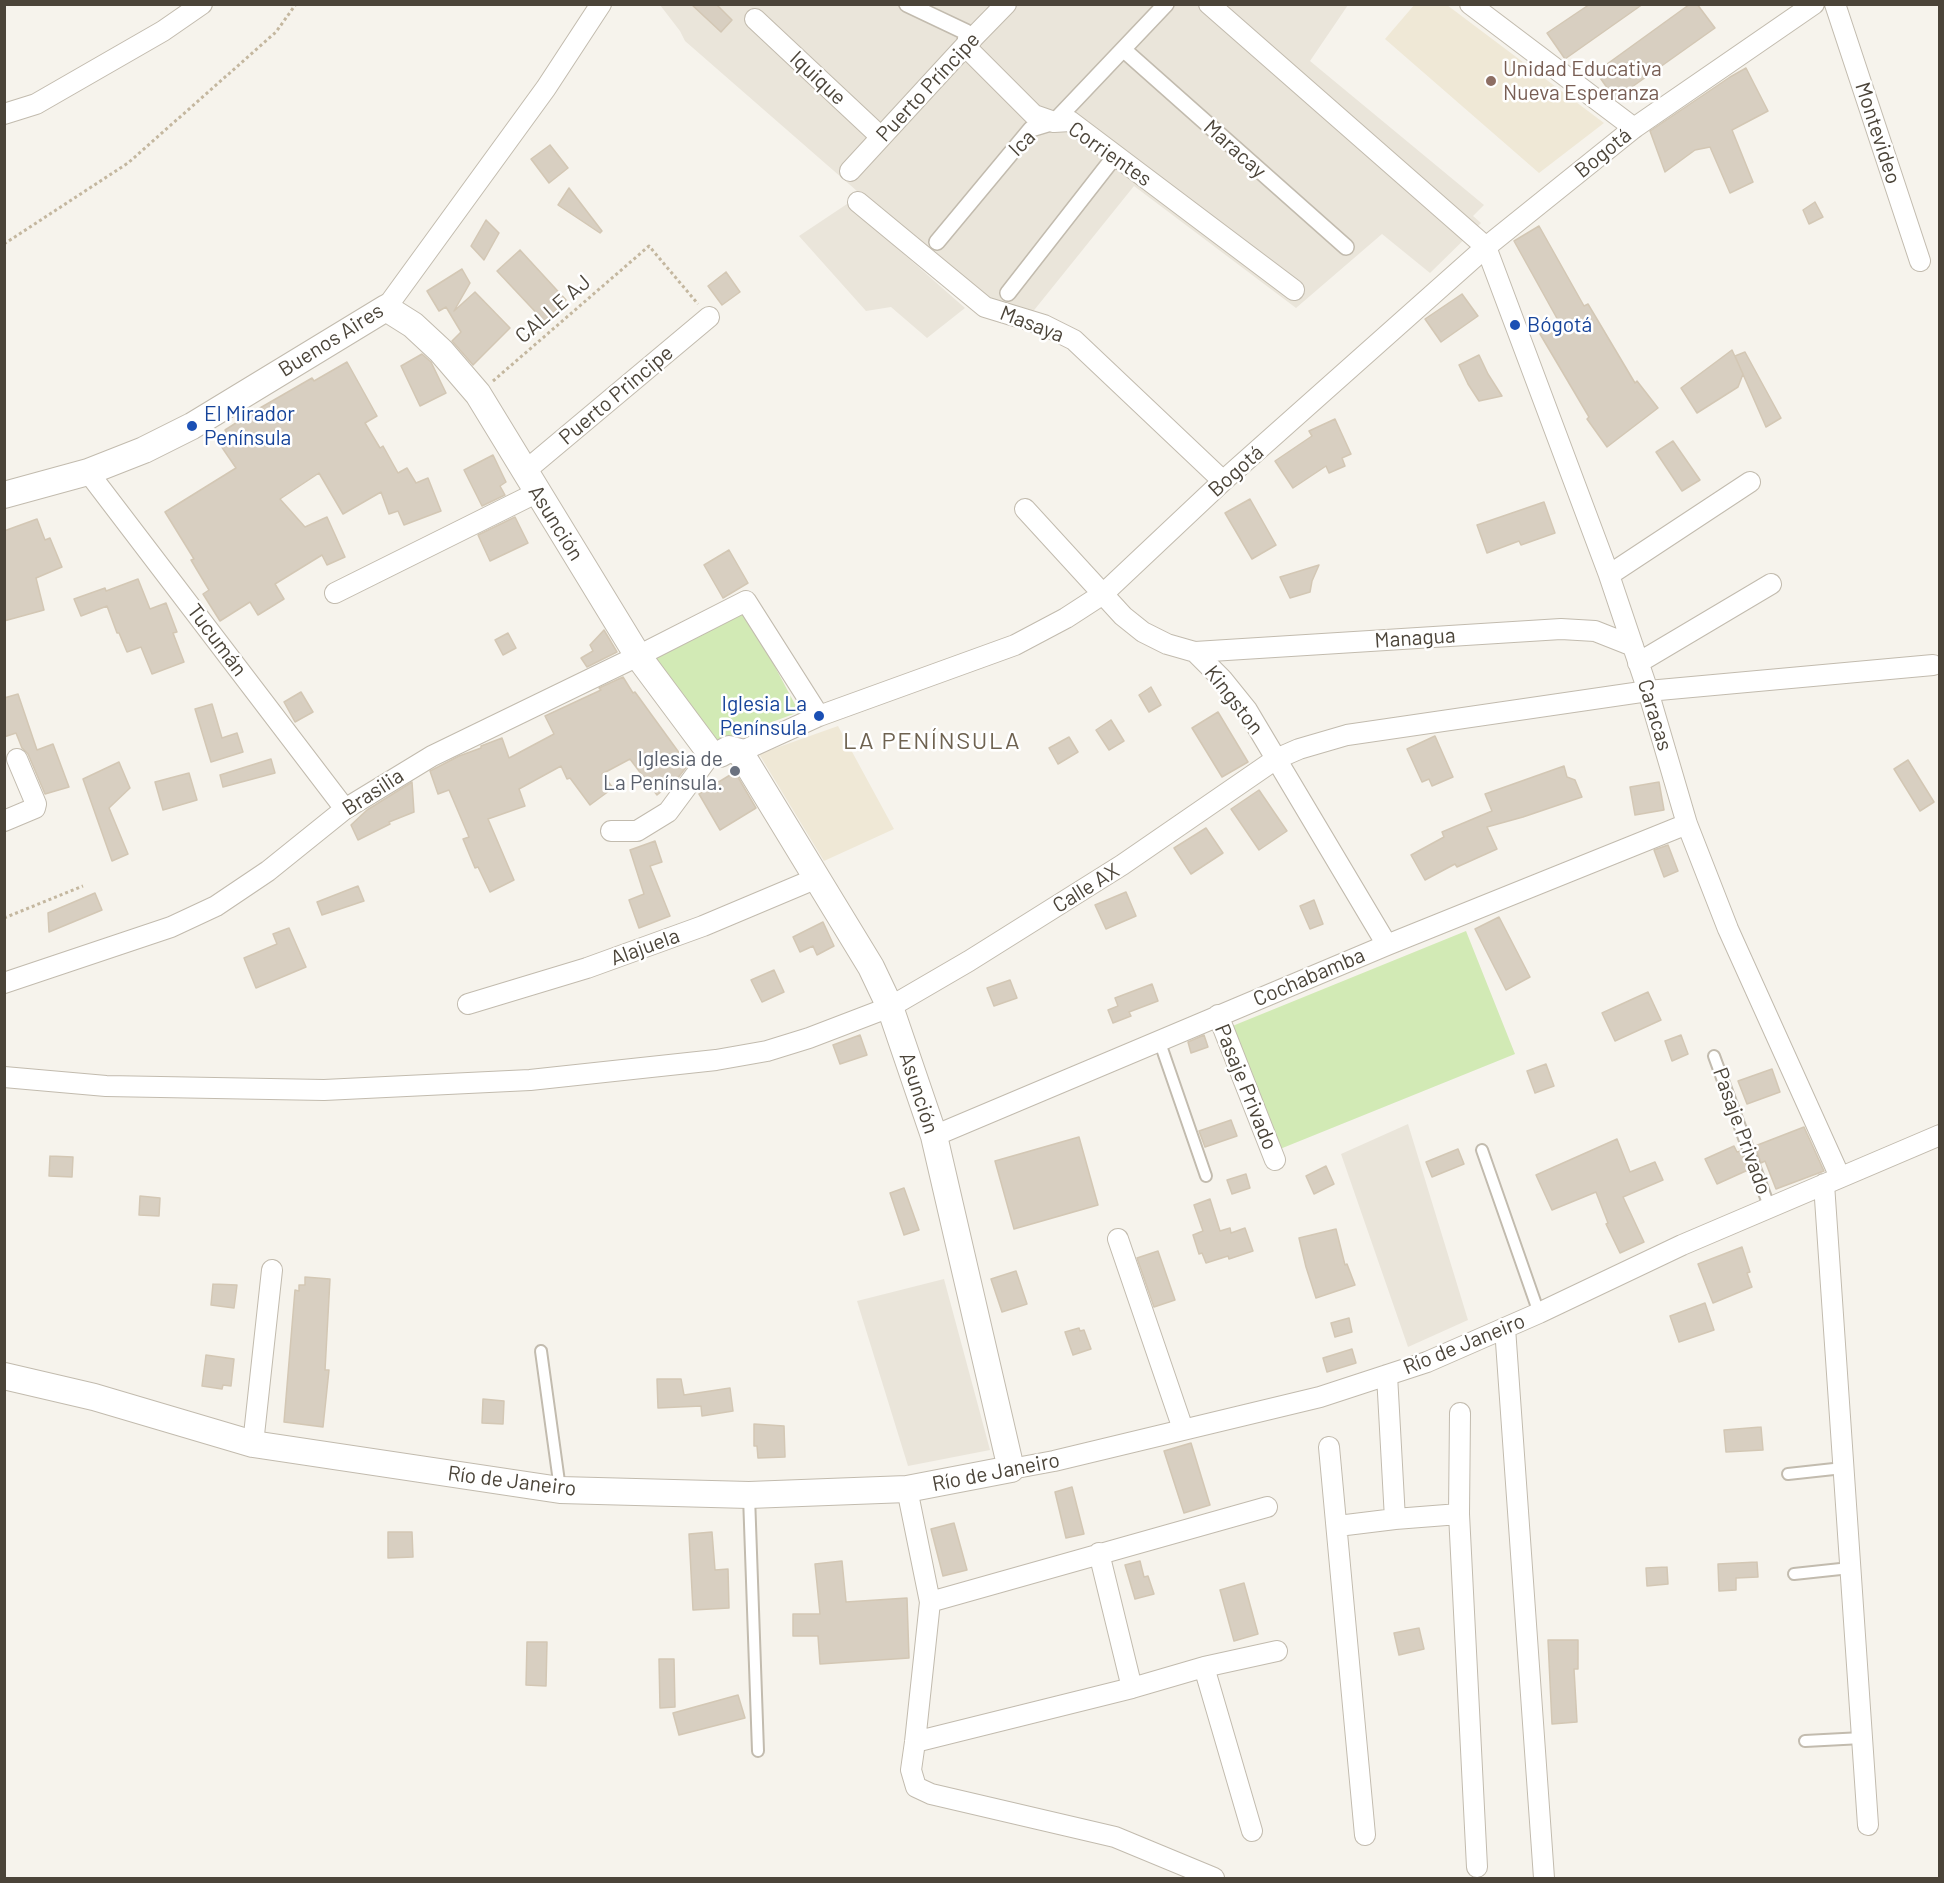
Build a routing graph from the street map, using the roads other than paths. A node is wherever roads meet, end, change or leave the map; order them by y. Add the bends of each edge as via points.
1 (202, 4) edge
2 (601, 4) edge
3 (907, 4) edge
4 (1006, 4) edge
5 (1166, 4) edge
6 (1209, 4) edge
7 (1470, 4) edge
8 (1814, 4) edge
9 (1835, 4) edge
10 (755, 19) dead end
11 (965, 46) junction
12 (1124, 50) junction
13 (4, 114) edge
14 (1054, 122) junction
15 (1635, 128) junction
16 (881, 137) junction
17 (1115, 156) junction
18 (850, 171) dead end
19 (858, 202) dead end
20 (937, 242) dead end
21 (1346, 247) dead end
22 (1486, 247) junction
23 (1920, 261) dead end
24 (1294, 290) dead end
25 (1008, 293) dead end
26 (386, 308) junction
27 (709, 317) road end
28 (88, 472) junction
29 (531, 482) junction
30 (1223, 482) junction
31 (1750, 482) dead end
32 (4, 495) edge
33 (1025, 509) dead end
34 (1609, 575) junction
35 (1771, 584) dead end
36 (335, 593) dead end
37 (1103, 594) junction
38 (1195, 652) junction
39 (1636, 654) junction
40 (638, 656) junction
41 (1933, 665) dead end
42 (1648, 691) junction
43 (819, 716) junction
44 (740, 752) junction
45 (711, 754) junction
46 (17, 759) dead end
47 (1276, 759) junction
48 (345, 809) junction
49 (4, 821) edge
50 (1687, 824) junction
51 (611, 831) dead end
52 (817, 878) junction
53 (1387, 945) junction
54 (4, 983) edge
55 (468, 1004) dead end
56 (890, 1007) junction
57 (1218, 1015) junction
58 (1159, 1040) junction
59 (1714, 1056) dead end
60 (4, 1077) edge
61 (1940, 1135) edge
62 (934, 1136) junction
63 (1482, 1150) dead end
64 (1275, 1160) dead end
65 (1206, 1176) dead end
66 (1832, 1180) junction
67 (1769, 1206) junction
68 (1118, 1239) dead end
69 (272, 1270) dead end
70 (1539, 1313) junction
71 (1505, 1328) junction
72 (541, 1351) dead end
73 (1388, 1375) junction
74 (4, 1376) edge
75 (1460, 1413) dead end
76 (1183, 1429) junction
77 (253, 1444) junction
78 (1329, 1447) dead end
79 (1843, 1468) junction
80 (1011, 1469) junction
81 (1788, 1474) dead end
82 (907, 1489) junction
83 (560, 1490) junction
84 (749, 1496) junction
85 (1267, 1507) dead end
86 (1459, 1514) junction
87 (1395, 1519) junction
88 (1338, 1526) junction
89 (1099, 1553) junction
90 (1850, 1568) junction
91 (1794, 1574) dead end
92 (930, 1602) junction
93 (1276, 1651) dead end
94 (1204, 1667) junction
95 (1131, 1688) junction
96 (1862, 1738) junction
97 (1805, 1741) dead end
98 (915, 1742) junction
99 (758, 1751) dead end
100 (1868, 1825) dead end
101 (1252, 1831) dead end
102 (1365, 1834) dead end
103 (1477, 1868) dead end
104 (1214, 1878) edge
105 (1544, 1878) edge

1 - 13 street via 163,31 36,104
2 - 26 street, Buenos Aires via 546,88
3 - 11 street, Corrientes via 966,32
4 - 11 street, Puerto Príncipe
5 - 12 street, Ica
6 - 22 street
7 - 15 street
8 - 15 street, Bogotá
9 - 23 street, Montevideo
10 - 16 street, Iquique
11 - 14 street, Corrientes via 1034,115
11 - 16 street, Puerto Príncipe
12 - 14 street, Ica
12 - 21 street, Maracay
14 - 17 street, Corrientes via 1070,121
14 - 20 street, Ica via 1031,129
15 - 22 street, Bogotá
16 - 18 street, Puerto Príncipe
17 - 24 street, Corrientes
17 - 25 street
19 - 30 street, Masaya via 985,307 1044,325 1074,340
22 - 30 street, Bogotá
22 - 34 street, Caracas
26 - 28 street, Buenos Aires via 192,426
26 - 29 street, Asunción via 413,325 441,351 478,394
27 - 29 street, Puerto Principe
28 - 32 street, Buenos Aires
28 - 48 street, Tucumán
29 - 36 street, Puerto Principe
29 - 40 street, Asunción
30 - 37 street, Bogotá
31 - 34 street
33 - 37 street, Kingston
34 - 39 street, Caracas
35 - 39 street
37 - 38 street, Kingston via 1143,632
37 - 43 street, Bogotá via 1015,645
38 - 39 street, Managua via 1561,629 1595,631
38 - 47 street, Kingston via 1247,710
39 - 42 street, Caracas
40 - 43 street, Brasilia via 746,601
40 - 45 street, Asunción
40 - 48 street, Brasilia via 432,756
41 - 42 street, Calle AX
42 - 47 street, Calle AX via 1347,735
42 - 50 street, Caracas
43 - 44 street, Bogotá
44 - 45 street, Bogotá via 729,749
44 - 52 street, Asunción
45 - 51 street via 668,812 637,831
46 - 49 street via 36,804 35,808
47 - 53 street, Kingston
47 - 56 street, Calle AX via 1122,866
48 - 54 street, Brasilia via 268,871 216,906 171,927
50 - 53 street, Cochabamba
50 - 66 street, Caracas
52 - 55 street, Alajuela via 703,926
52 - 56 street, Asunción via 872,967
53 - 57 street, Cochabamba
56 - 60 street, Calle AX via 767,1051 530,1080 324,1090 106,1086
56 - 62 street, Asunción
57 - 58 street, Cochabamba
57 - 64 street, Pasaje Privado
58 - 62 street, Cochabamba
58 - 65 lane
59 - 67 lane, Pasaje Privado
61 - 66 street, Río de Janeiro
62 - 80 street, Asunción
63 - 70 lane
66 - 67 street, Río de Janeiro
66 - 79 street
67 - 70 street, Río de Janeiro
68 - 76 street
69 - 77 street
70 - 71 street, Río de Janeiro
71 - 73 street, Río de Janeiro
71 - 105 street
72 - 83 lane
73 - 76 street, Río de Janeiro via 1320,1397
73 - 87 street
74 - 77 street, Río de Janeiro via 94,1397
75 - 86 street
76 - 80 street, Río de Janeiro
77 - 83 street, Río de Janeiro
78 - 88 street
79 - 81 lane
79 - 90 street
80 - 82 street, Río de Janeiro
82 - 84 street, Río de Janeiro
82 - 92 street
83 - 84 street, Río de Janeiro
84 - 99 lane
85 - 89 street
86 - 87 street
86 - 103 street
87 - 88 street
88 - 102 street
89 - 92 street
89 - 95 street
90 - 91 lane
90 - 96 street
92 - 98 street
93 - 94 street
94 - 95 street
94 - 101 street
95 - 98 street
96 - 97 lane
96 - 100 street
98 - 104 street via 911,1770 916,1787 931,1794 1115,1837

